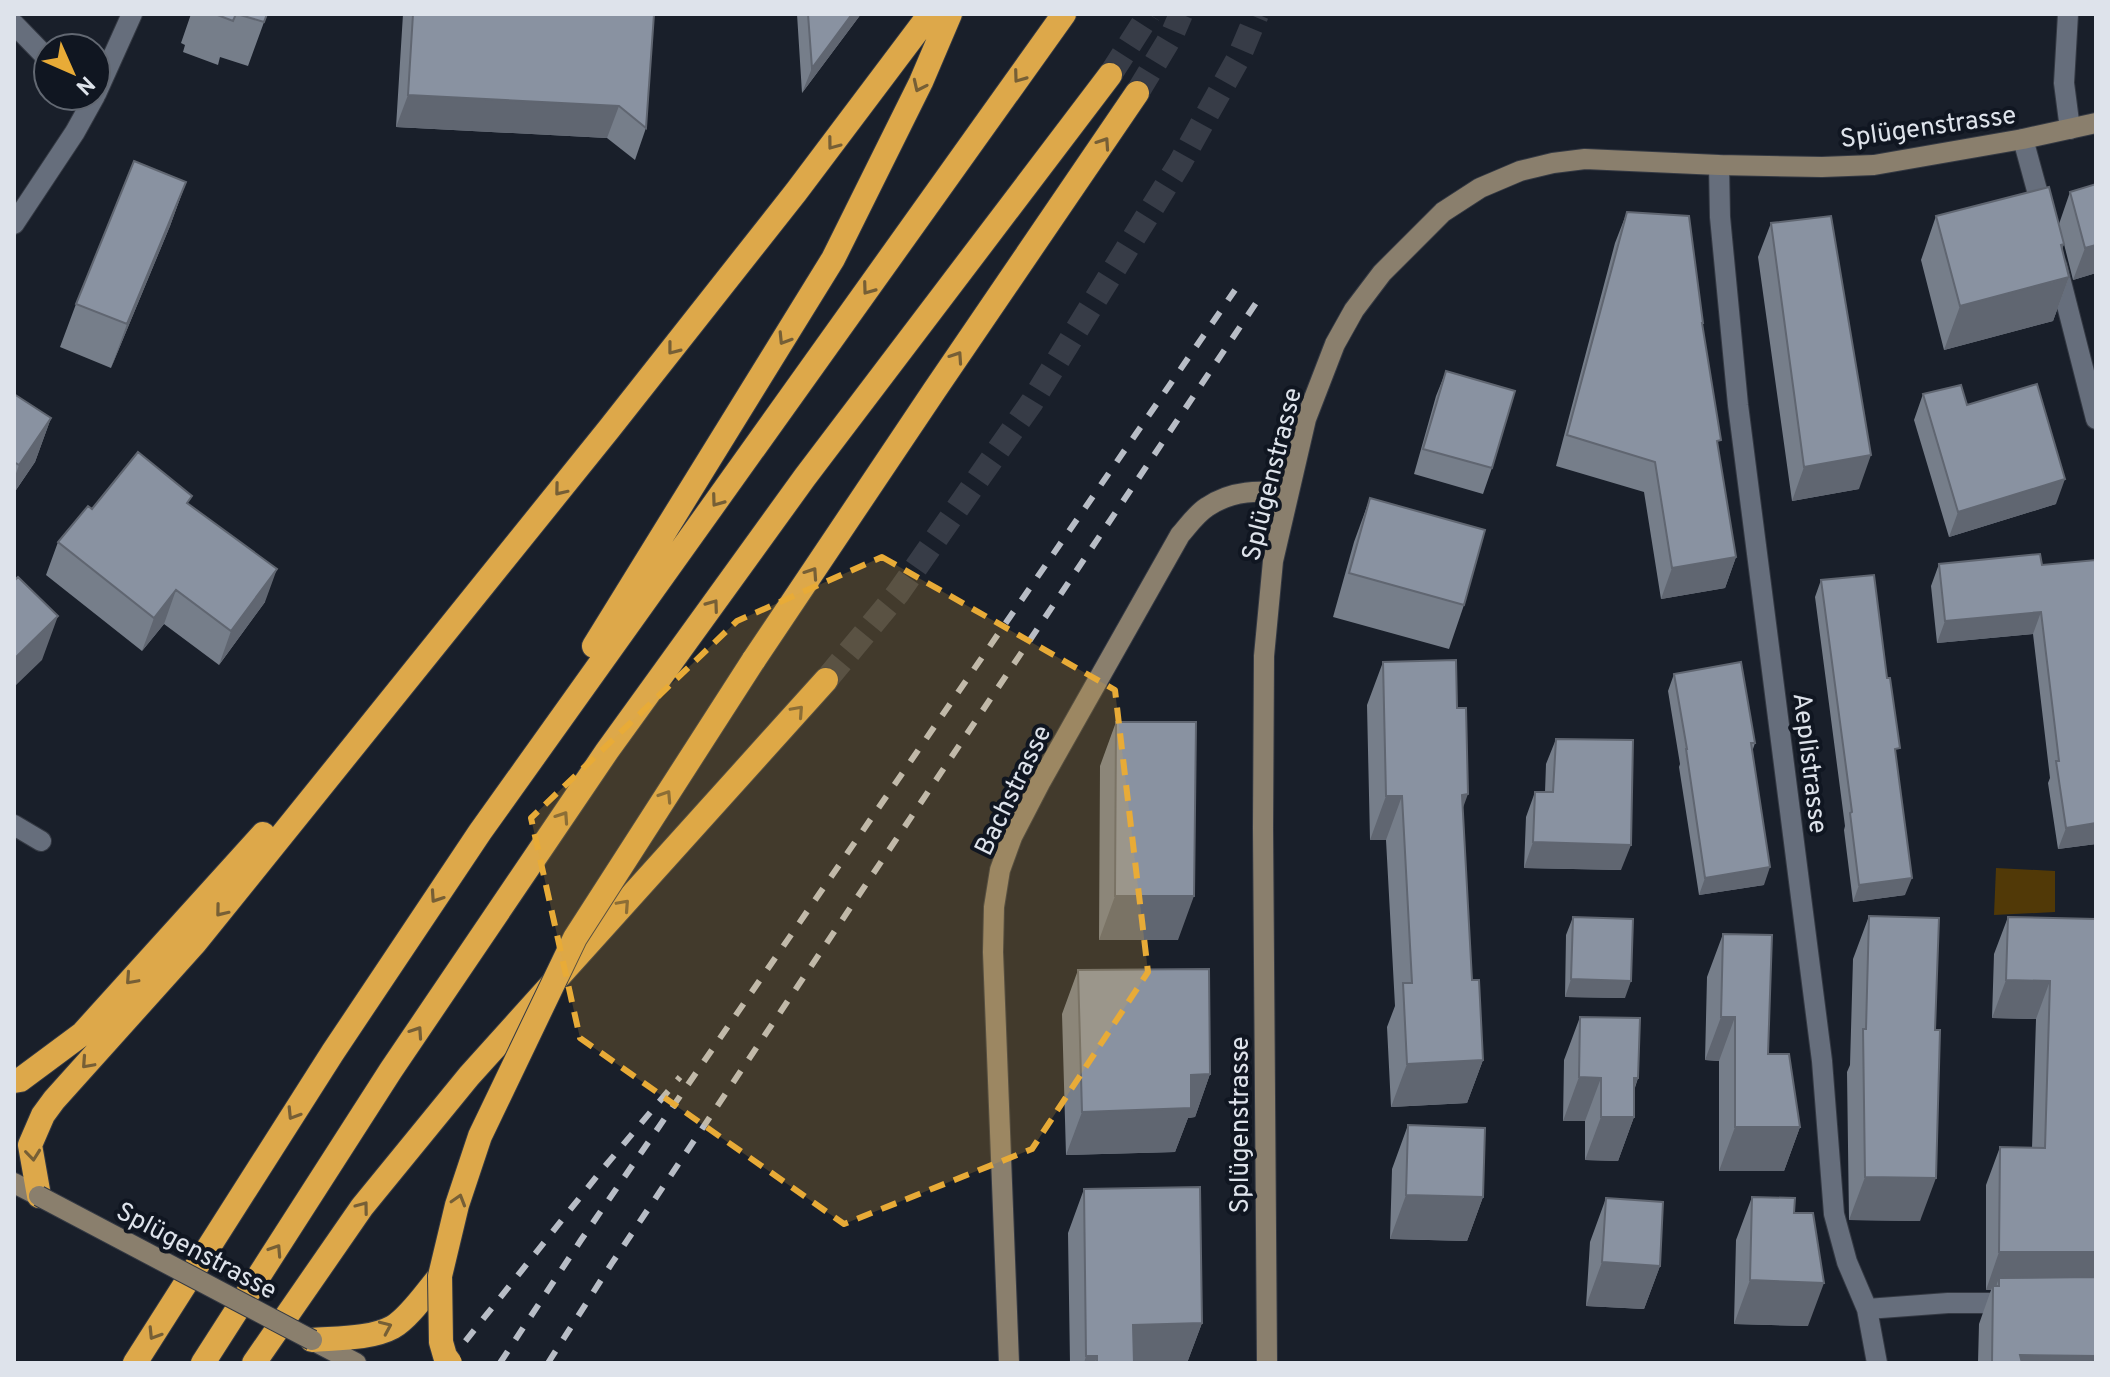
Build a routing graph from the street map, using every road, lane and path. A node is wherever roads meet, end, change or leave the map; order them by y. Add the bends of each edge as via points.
1 (132, 14) edge
2 (930, 14) edge
3 (950, 14) edge
4 (1064, 14) edge
5 (2068, 14) edge
6 (14, 24) edge
7 (32, 43) edge
8 (112, 57) edge
9 (1110, 75) tunnel mouth
10 (1137, 93) tunnel mouth
11 (86, 112) edge
12 (2096, 123) edge
13 (2070, 129) junction
14 (2023, 139) junction
15 (1719, 165) junction
16 (14, 224) edge
17 (2096, 419) edge
18 (1288, 494) junction
19 (411, 674) junction
20 (826, 680) tunnel mouth
21 (14, 825) edge
22 (480, 832) junction
23 (41, 841) dead end
24 (14, 1081) edge
25 (14, 1183) edge
26 (39, 1196) junction
27 (440, 1276) junction
28 (2037, 1303) edge
29 (1867, 1309) junction
30 (312, 1340) junction
31 (135, 1363) edge
32 (203, 1363) edge
33 (254, 1363) edge
34 (356, 1363) edge
35 (450, 1363) edge
36 (1009, 1363) edge
37 (1267, 1363) edge
38 (1877, 1363) edge

1 - 8 street
2 -> 19 highway via 796,192
3 -> 22 highway via 833,259
4 -> 22 highway
5 - 13 street via 2064,83
6 - 7 street
32 -> 9 highway via 391,1070 607,751 805,477
27 -> 10 highway, bridge via 480,1136 575,938 753,661
11 - 16 street
12 - 13 main road, Splügenstrasse
13 - 14 main road, Splügenstrasse
14 - 15 main road, Splügenstrasse via 1874,165
14 - 17 street
15 - 18 main road, Splügenstrasse via 1585,159 1553,163 1480,188 1443,212 1382,273 1335,344 1306,419
15 - 29 street, Aeplistrasse via 1738,405 1821,1045 1834,1214
18 - 36 main road, Bachstrasse via 1249,492 1221,499 1204,508 1180,535 1041,781 1000,870 993,952
18 - 37 main road, Splügenstrasse via 1273,561 1264,656
19 -> 24 highway via 82,1034
19 -> 26 highway via 195,943 43,1115 30,1145
33 -> 20 highway via 362,1207 469,1076
21 - 23 street
22 -> 31 highway
25 - 26 main road, Splügenstrasse
26 - 30 main road, Splügenstrasse, bridge
30 -> 27 highway via 361,1337 394,1327
27 - 35 highway, bridge via 441,1342
28 - 29 street
29 - 38 street, Aeplistrasse
30 - 34 main road, Splügenstrasse

